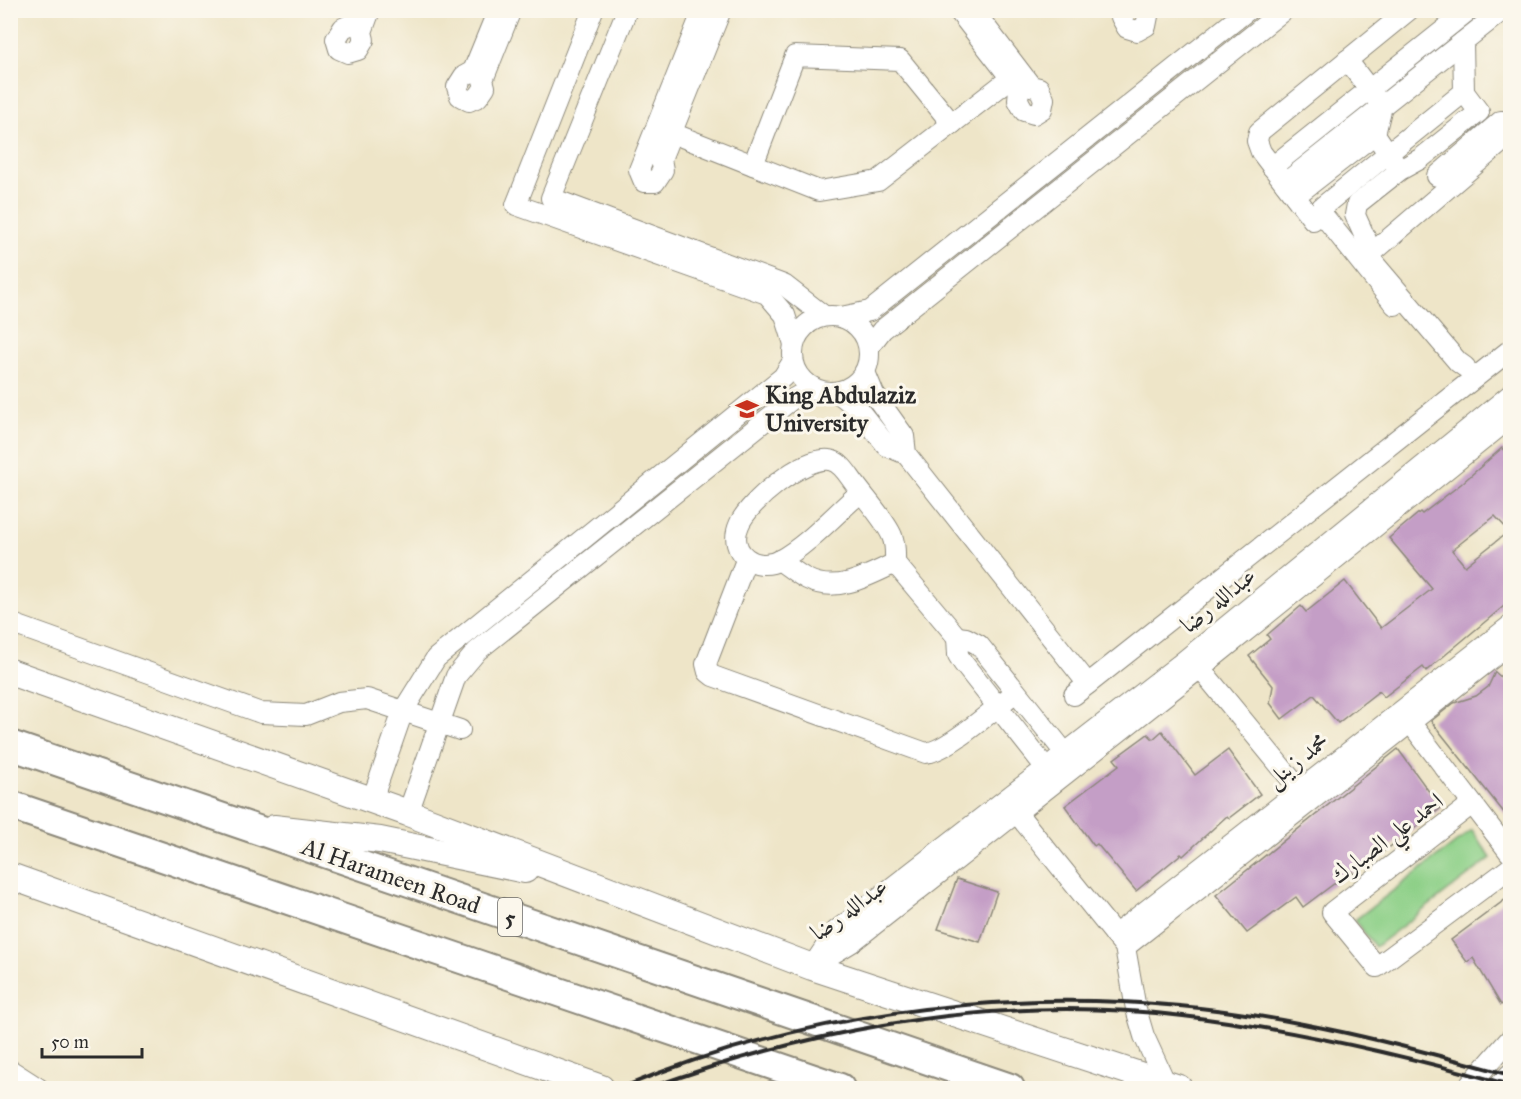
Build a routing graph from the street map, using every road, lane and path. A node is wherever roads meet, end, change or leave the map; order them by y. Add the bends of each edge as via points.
1 (358, 10) edge
2 (370, 10) edge
3 (498, 10) edge
4 (511, 10) edge
5 (594, 10) edge
6 (627, 10) edge
7 (703, 10) edge
8 (721, 10) edge
9 (958, 10) edge
10 (973, 10) edge
11 (1122, 10) edge
12 (1145, 10) edge
13 (1248, 10) edge
14 (1284, 10) edge
15 (1409, 10) edge
16 (1469, 10) edge
17 (1503, 10) edge
18 (1463, 42) junction
19 (1347, 60) junction
20 (1011, 78) junction
21 (1370, 90) junction
22 (1382, 106) junction
23 (952, 124) junction
24 (672, 133) junction
25 (1376, 134) junction
26 (1484, 149) edge
27 (1394, 162) junction
28 (753, 165) junction
29 (1272, 167) junction
30 (1290, 189) junction
31 (1351, 197) junction
32 (1313, 220) dead end
33 (1372, 253) junction
34 (1395, 305) dead end
35 (833, 316) junction
36 (869, 347) junction
37 (1510, 350) edge
38 (793, 352) junction
39 (1465, 367) dead end
40 (865, 372) junction
41 (812, 388) junction
42 (837, 392) junction
43 (1510, 395) edge
44 (1509, 421) edge
45 (906, 454) junction
46 (861, 492) junction
47 (746, 560) junction
48 (779, 560) junction
49 (895, 563) junction
50 (10, 623) edge
51 (1510, 626) edge
52 (957, 637) junction
53 (1510, 644) edge
54 (1200, 668) junction
55 (10, 672) edge
56 (1016, 692) junction
57 (997, 706) junction
58 (403, 711) junction
59 (1406, 717) junction
60 (439, 723) junction
61 (460, 730) dead end
62 (10, 746) edge
63 (1065, 753) junction
64 (1046, 768) junction
65 (1300, 790) junction
66 (372, 800) junction
67 (1472, 804) junction
68 (10, 805) edge
69 (1016, 812) junction
70 (408, 813) junction
71 (239, 824) junction
72 (1510, 853) edge
73 (1510, 868) edge
74 (10, 876) edge
75 (598, 885) junction
76 (1120, 941) junction
77 (812, 967) junction
78 (1510, 1039) edge
79 (10, 1070) edge
80 (1510, 1074) edge
81 (1172, 1086) edge
82 (38, 1089) edge
83 (601, 1089) edge
84 (840, 1089) edge
85 (1010, 1089) edge
86 (1467, 1089) edge
87 (1497, 1089) edge

1 - 2 street via 352,24 343,28 336,39 339,48 348,53 358,50 364,40 362,32
3 - 4 street via 473,71 457,87 460,96 469,101 485,87 483,80
5 - 38 street via 516,205 767,294 785,315
6 - 35 street via 551,198 783,285
7 - 24 street via 639,170 645,182 655,182 663,170 661,159
8 - 24 street
9 - 20 street
10 - 20 street via 1031,86 1039,88 1044,99 1042,109 1034,114 1024,111 1018,100 1019,89
11 - 12 street via 1127,28 1137,31 1146,26
13 - 35 street via 870,311
14 - 36 street via 882,330
15 - 19 street
16 - 21 street
17 - 18 street
18 - 22 street
18 - 27 street via 1464,92
19 - 21 street
19 - 29 street via 1259,132 1260,152
20 - 23 street
21 - 22 street
21 - 29 street
22 - 25 street
22 - 30 street
23 - 28 street via 878,181 819,191
23 - 28 street via 900,60 795,56
24 - 28 street
25 - 27 street
25 - 30 street
26 - 33 street
27 - 31 street
29 - 30 street
30 - 32 street
31 - 33 street
31 - 34 street via 1322,207 1323,216
33 - 39 street via 1372,261
35 - 36 street via 849,320 862,331
35 - 38 street via 808,323 797,336
36 - 40 street
37 - 45 street via 1081,689
38 - 41 street via 799,377
38 - 58 street via 783,377 436,658
40 - 42 street via 853,385
40 - 45 street via 874,394 904,436
41 - 42 street
41 - 60 street via 791,400 477,651 456,676
42 - 45 street via 857,408 887,446
43 - 63 street, عبدالله رضا
44 - 54 street, عبدالله رضا
46 - 47 street via 837,462 828,460 806,465 784,477 739,524 736,537
46 - 48 street
46 - 49 street via 892,534
47 - 48 street via 755,564
47 - 57 street via 706,664 713,676 926,753 947,744
48 - 49 street via 808,579 825,584 844,584
49 - 52 street
50 - 58 street via 261,713 306,715 339,702 367,699
51 - 59 street, محمد زينل
52 - 56 street via 979,645
52 - 57 street via 958,655
53 - 59 street, محمد زينل
54 - 65 street
54 - 69 street, عبدالله رضا
55 - 66 main road
56 - 57 street
56 - 63 street
57 - 64 street
58 - 60 street
58 - 66 street
59 - 65 street, محمد زينل
59 - 67 street
59 - 76 street, محمد زينل
60 - 61 street
60 - 70 street
62 - 71 highway, Al Harameen Road / 5
63 - 64 street, عبدالله رضا
64 - 77 street, عبدالله رضا via 836,932
65 - 76 street, محمد زينل
66 - 70 main road
67 - 72 street
67 - 73 street, احمد علي الصبارك via 1332,912 1377,967
68 - 84 highway, 5
69 - 76 street
69 - 77 street, عبدالله رضا via 852,942
70 - 75 main road
71 - 75 main road via 380,840
71 - 85 highway, Al Harameen Road / 5
74 - 83 main road
75 - 77 main road
76 - 81 street via 1144,1036
77 - 81 main road
78 - 86 street
79 - 82 street
80 - 87 street

